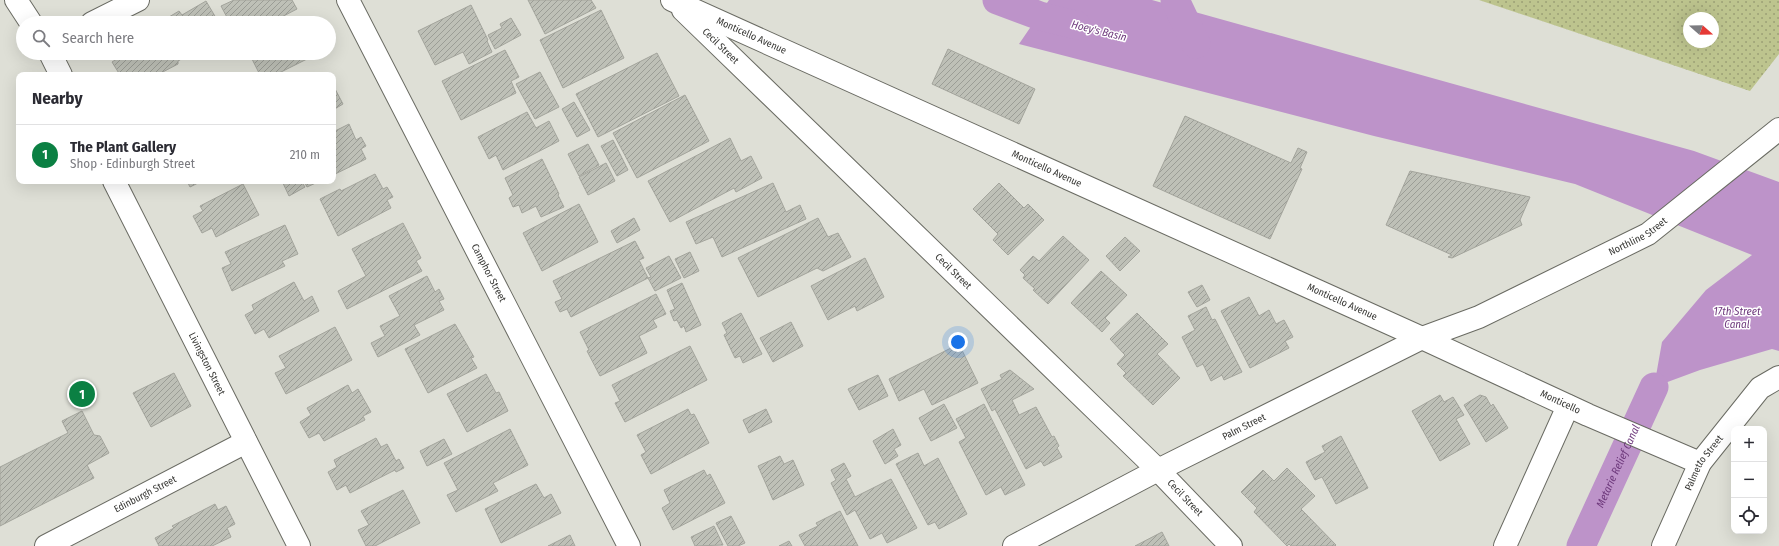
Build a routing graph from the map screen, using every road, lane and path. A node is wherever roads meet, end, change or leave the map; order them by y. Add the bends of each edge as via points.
1 (16, 0) edge
2 (138, 0) edge
3 (348, 0) edge
4 (672, 0) edge
5 (26, 16) edge
6 (106, 16) edge
7 (54, 60) edge
8 (60, 72) edge
9 (1779, 129) edge
10 (116, 184) edge
11 (1479, 316) joint
12 (1422, 338) junction
13 (1779, 377) edge
14 (1769, 392) edge
15 (1568, 406) junction
16 (246, 442) junction
17 (1700, 463) junction
18 (1158, 470) junction
19 (46, 546) edge
20 (299, 546) edge
21 (629, 546) edge
22 (1014, 546) edge
23 (1231, 546) edge
24 (1505, 546) edge
25 (1663, 546) edge

1 - 5 street
2 - 6 street
3 - 21 street, Camphor Street
4 - 12 street, Monticello Avenue
4 - 18 street, Cecil Street
7 - 8 street
9 - 11 street, Northline Street via 1648,234
10 - 16 street, Livingston Street
11 - 12 street, Palm Street
12 - 15 street, Monticello
12 - 18 street, Palm Street
13 - 14 street, Palmetto Street
14 - 17 street, Palmetto Street
15 - 17 street, Monticello
15 - 24 street
16 - 19 street, Edinburgh Street
16 - 20 street, Livingston Street
17 - 25 street, Palmetto Street
18 - 22 street, Palm Street
18 - 23 street, Cecil Street

